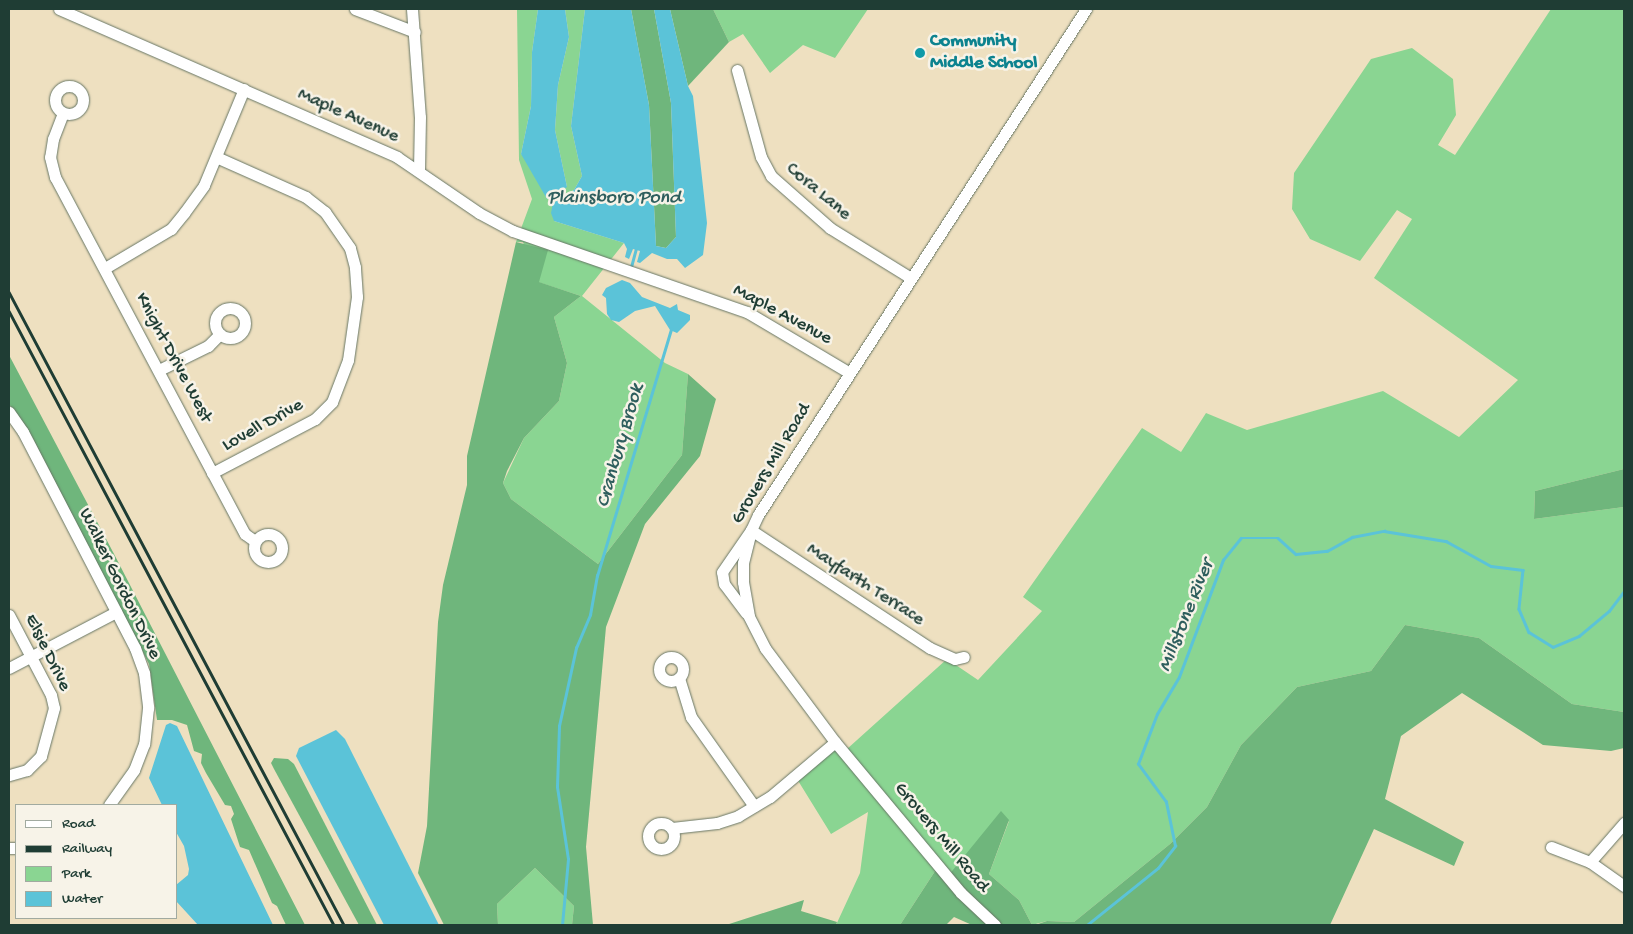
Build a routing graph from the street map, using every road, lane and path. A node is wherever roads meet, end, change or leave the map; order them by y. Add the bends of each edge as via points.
1 (59, 9) edge
2 (355, 9) edge
3 (412, 9) edge
4 (1086, 9) edge
5 (415, 32) junction
6 (737, 70) dead end
7 (244, 89) junction
8 (63, 113) dead end
9 (216, 157) junction
10 (419, 169) junction
11 (105, 268) junction
12 (911, 278) junction
13 (220, 334) dead end
14 (159, 370) junction
15 (848, 372) junction
16 (9, 412) edge
17 (212, 473) junction
18 (751, 530) junction
19 (255, 541) dead end
20 (116, 612) junction
21 (9, 615) edge
22 (749, 616) junction
23 (31, 657) junction
24 (964, 657) dead end
25 (9, 668) edge
26 (679, 678) dead end
27 (835, 742) junction
28 (9, 775) edge
29 (110, 804) edge
30 (754, 806) junction
31 (1624, 823) edge
32 (672, 828) dead end
33 (1551, 847) dead end
34 (1590, 862) junction
35 (1624, 886) edge
36 (996, 925) edge

1 - 7 street, Maple Avenue
2 - 5 street
3 - 5 street
4 - 12 street, Grovers Mill Road
5 - 10 street via 420,116
6 - 12 street, Cora Lane via 761,157 771,176 830,228
7 - 9 street
7 - 10 street, Maple Avenue
8 - 11 street, Knight Drive West via 52,139 50,157 55,177
9 - 11 street via 204,185 171,229
9 - 17 street, Lovell Drive via 306,197 325,212 350,248 357,297 348,360 332,402 315,419
10 - 15 street, Maple Avenue via 461,201 513,231 747,312
11 - 14 street, Knight Drive West
12 - 15 street, Grovers Mill Road
13 - 14 street via 208,346
14 - 17 street, Knight Drive West
15 - 18 street, Grovers Mill Road
16 - 20 street, Walker Gordon Drive via 24,432
17 - 19 street, Knight Drive West via 244,534
18 - 22 street, Grovers Mill Road via 743,582
18 - 22 street via 734,550 722,578
18 - 24 street, Mayfarth Terrace via 930,648 955,659
20 - 23 street
20 - 29 street, Walker Gordon Drive via 140,660 148,714 140,757 128,782
21 - 23 street, Elsie Drive
22 - 27 street, Grovers Mill Road via 765,648
23 - 25 street
23 - 28 street, Elsie Drive via 53,699 54,716 39,759 24,772
26 - 30 street via 691,717
27 - 30 street
27 - 36 street, Grovers Mill Road via 961,893
30 - 32 street via 717,823
31 - 34 street
33 - 34 street
34 - 35 street

